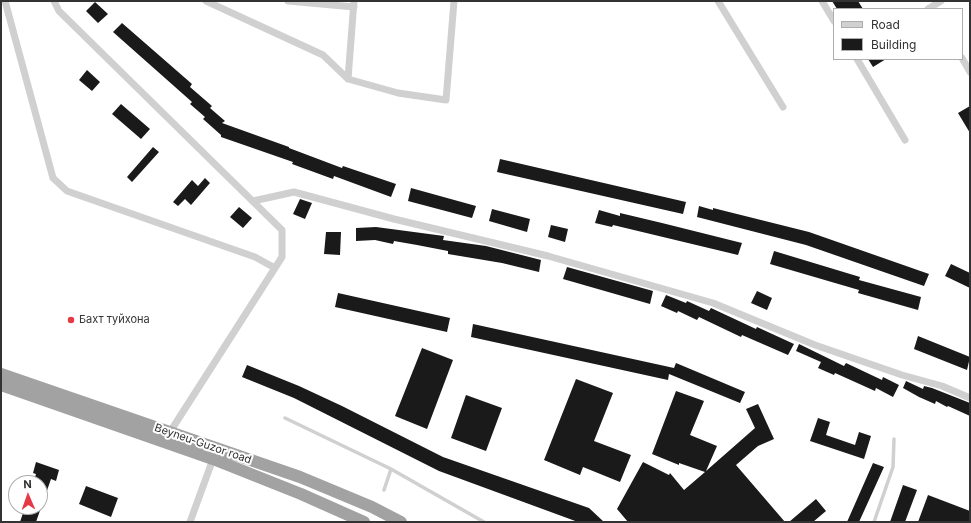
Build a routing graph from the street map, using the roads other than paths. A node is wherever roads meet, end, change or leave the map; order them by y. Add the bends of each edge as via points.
1 (5, 1) edge
2 (54, 1) edge
3 (206, 1) edge
4 (288, 1) edge
5 (454, 1) edge
6 (718, 1) edge
7 (822, 1) edge
8 (941, 1) edge
9 (354, 4) edge
10 (930, 6) edge
11 (833, 19) edge
12 (858, 60) edge
13 (963, 60) edge
14 (970, 72) edge
15 (348, 79) junction
16 (783, 107) dead end
17 (905, 140) dead end
18 (253, 201) junction
19 (275, 268) junction
20 (1, 374) edge
21 (1, 386) edge
22 (970, 398) edge
23 (285, 418) dead end
24 (170, 432) junction
25 (894, 439) dead end
26 (213, 459) junction
27 (391, 469) junction
28 (384, 490) dead end
29 (362, 502) junction
30 (353, 519) edge
31 (190, 522) edge
32 (401, 522) edge
33 (484, 522) edge
34 (874, 522) edge

1 - 19 street via 53,178 67,191 254,257
2 - 18 street via 59,11
3 - 15 street via 323,55
4 - 9 street
5 - 15 street via 446,100 398,93
6 - 16 street
7 - 11 street
8 - 10 street
9 - 15 street
12 - 17 street
13 - 14 street
18 - 19 street via 282,230 282,257
18 - 22 street via 294,192 548,256 713,303 815,345 942,386
19 - 24 street
20 - 24 highway, Beyneu-Guzor road
21 - 26 highway, Beyneu-Guzor road
23 - 27 lane
24 - 29 highway, Beyneu-Guzor road via 300,477
25 - 34 lane via 893,467
26 - 30 highway, Beyneu-Guzor road
26 - 31 street
27 - 28 lane
27 - 33 lane
29 - 30 highway
29 - 32 highway, Beyneu-Guzor road

